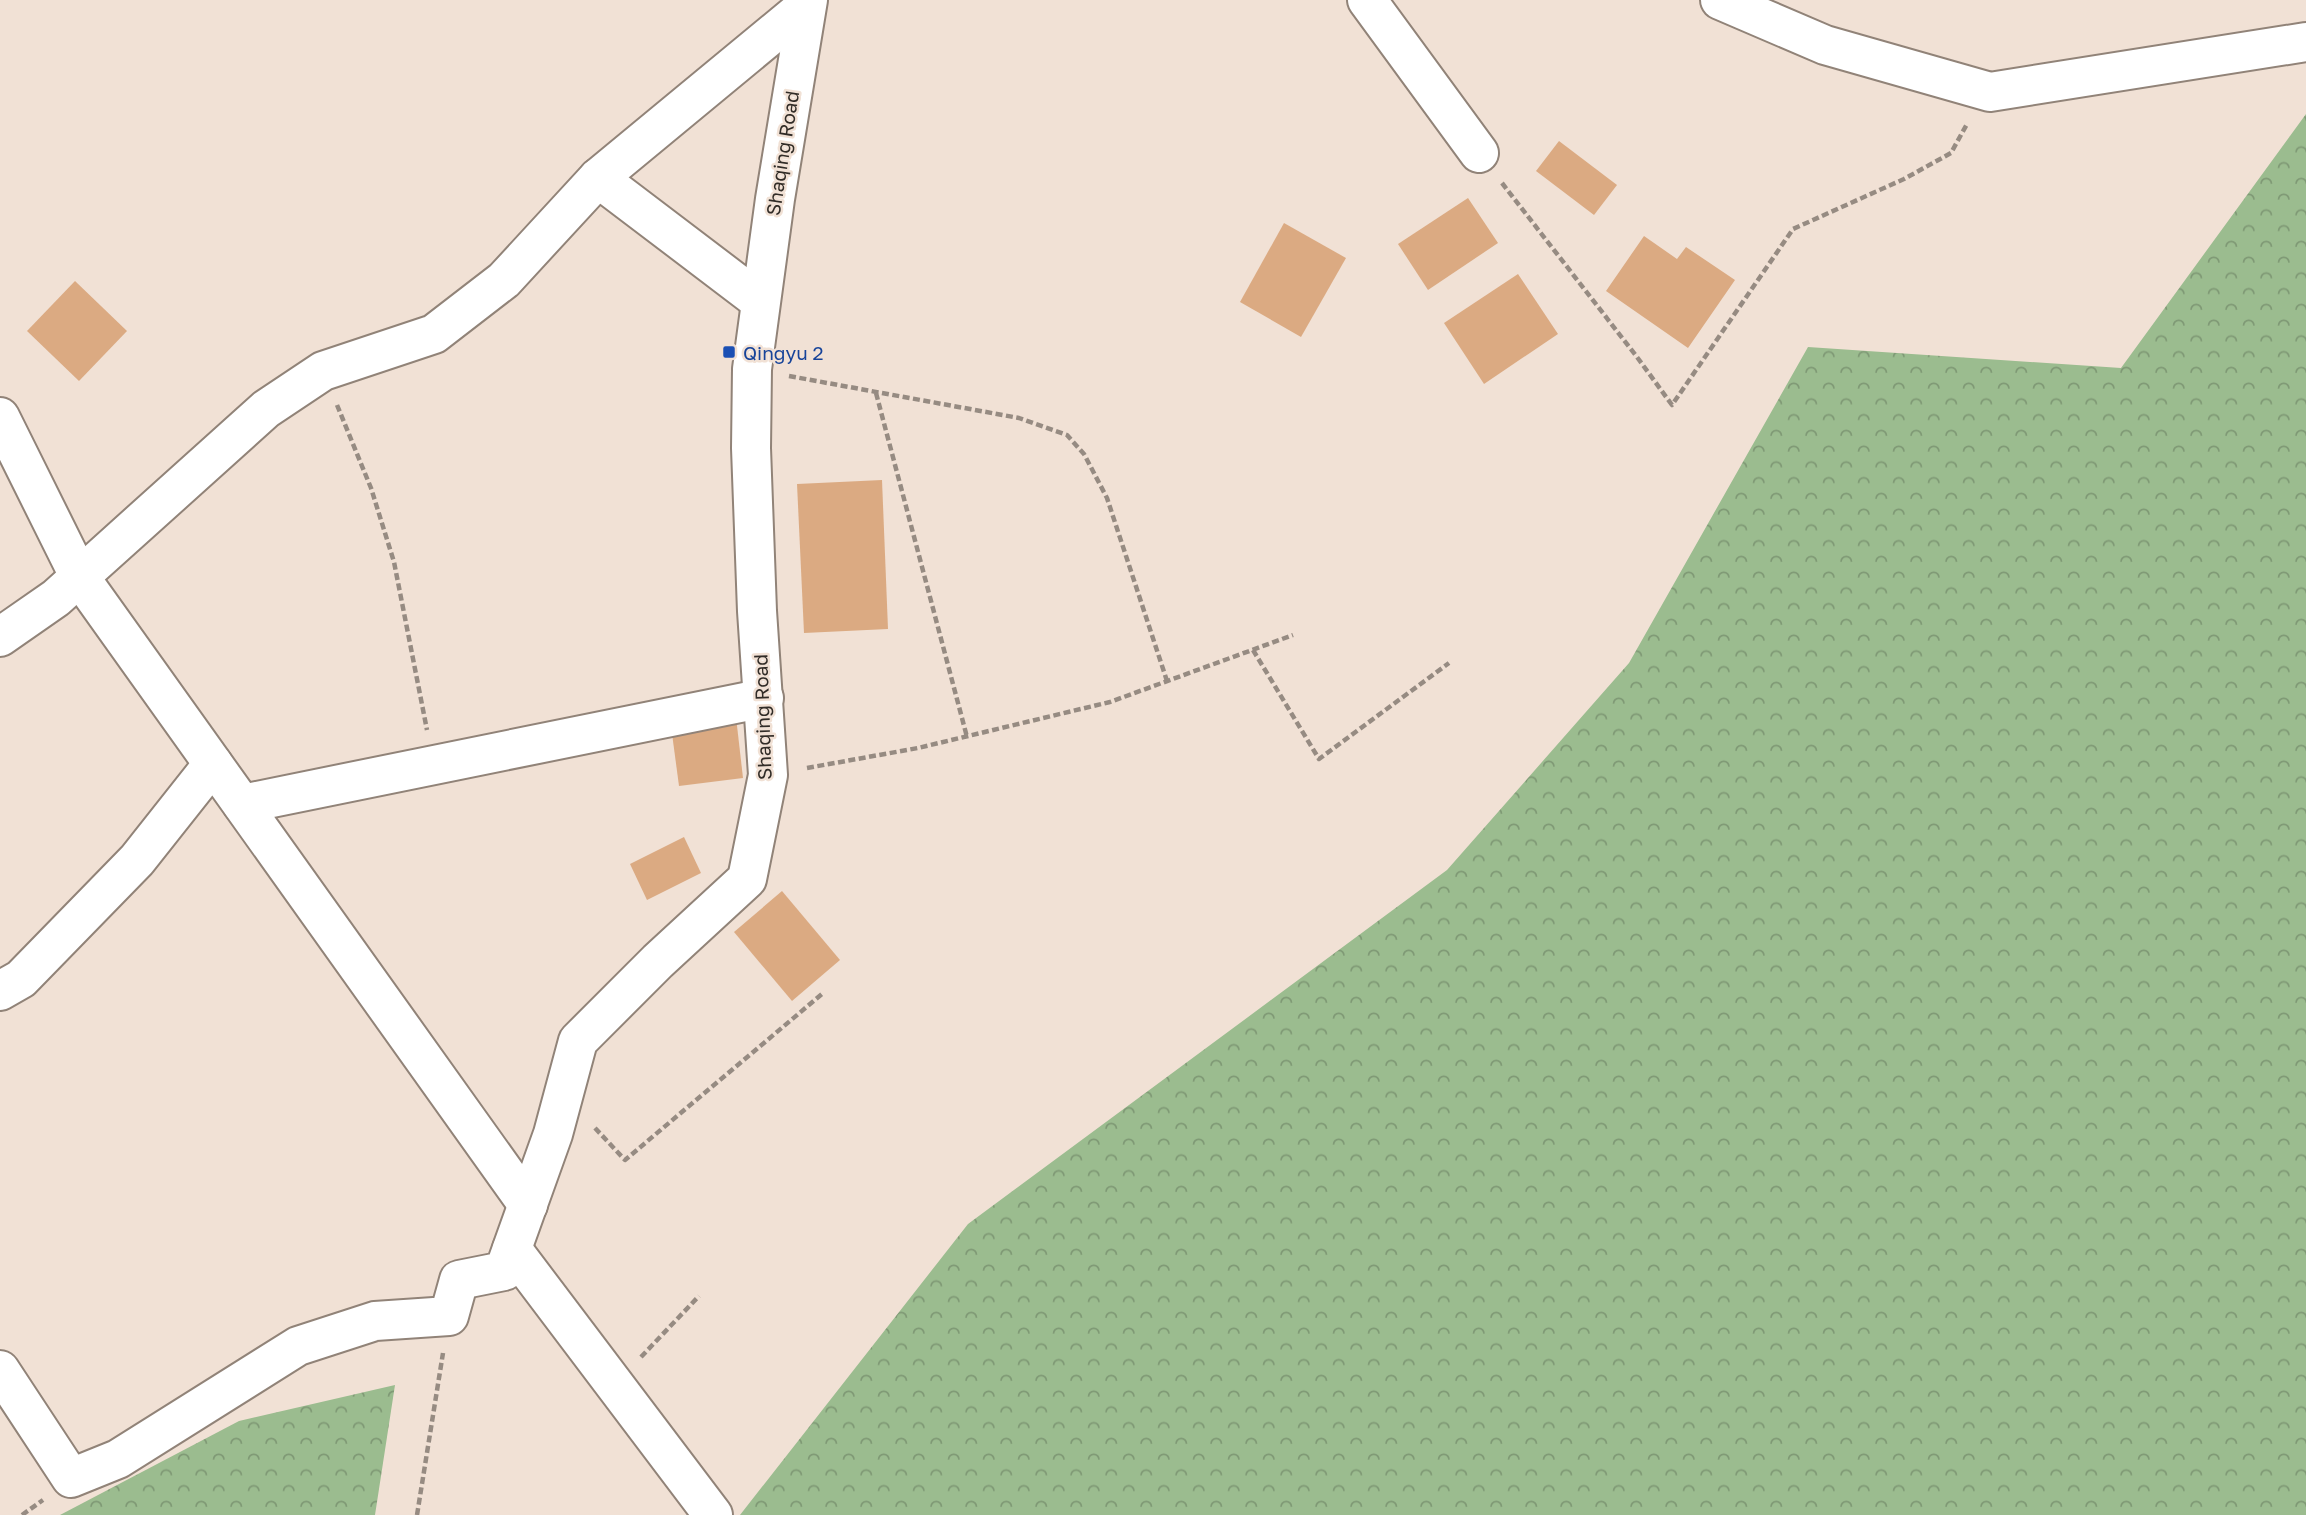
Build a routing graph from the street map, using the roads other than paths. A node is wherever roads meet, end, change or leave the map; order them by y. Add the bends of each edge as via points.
1 (1367, 0) edge
2 (1720, 0) edge
3 (807, 3) edge
4 (2306, 41) edge
5 (1479, 153) road end
6 (598, 178) junction
7 (760, 301) junction
8 (0, 417) edge
9 (79, 576) junction
10 (0, 637) edge
11 (764, 698) junction
12 (213, 764) junction
13 (242, 804) junction
14 (0, 991) edge
15 (528, 1205) junction
16 (512, 1249) junction
17 (0, 1370) edge
18 (713, 1515) edge

1 - 5 street
2 - 4 street via 1825,45 1990,92
3 - 6 street
3 - 7 street, Shaqing Road
6 - 7 street
6 - 9 street via 503,281 434,334 323,371 266,409
7 - 11 street, Shaqing Road via 752,369 751,448
8 - 9 street
9 - 10 street
9 - 12 street
11 - 13 street
11 - 15 street, Shaqing Road via 768,775 747,879 578,1041
12 - 13 street
12 - 14 street via 113,886 21,979
13 - 15 street
15 - 16 street, Shaqing Road
16 - 17 street, Shaqing Road via 504,1270 459,1280 449,1316 375,1321 298,1346 118,1459 71,1478
16 - 18 street

